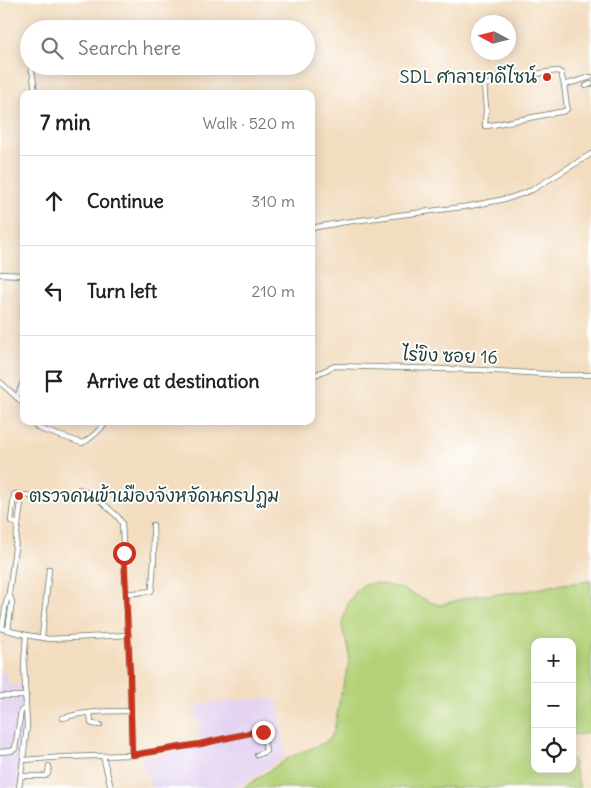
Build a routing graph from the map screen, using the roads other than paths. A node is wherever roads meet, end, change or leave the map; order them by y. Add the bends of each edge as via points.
1 (33, 75) edge
2 (591, 77) edge
3 (564, 85) junction
4 (35, 90) edge
5 (591, 154) edge
6 (315, 227) edge
7 (0, 274) edge
8 (20, 275) edge
9 (315, 375) edge
10 (591, 376) edge
11 (0, 382) edge
12 (20, 390) edge
13 (17, 397) junction
14 (20, 400) edge
15 (35, 425) edge
16 (104, 425) edge
17 (79, 489) dead end
18 (32, 496) dead end
19 (154, 525) dead end
20 (48, 569) dead end
21 (9, 593) junction
22 (126, 594) junction
23 (1, 628) edge
24 (8, 630) junction
25 (26, 635) junction
26 (129, 636) junction
27 (42, 637) junction
28 (0, 696) edge
29 (26, 696) junction
30 (26, 708) junction
31 (132, 711) junction
32 (90, 713) junction
33 (64, 718) dead end
34 (100, 725) dead end
35 (0, 752) edge
36 (132, 755) junction
37 (257, 755) dead end
38 (103, 756) junction
39 (23, 760) junction
40 (49, 766) dead end
41 (21, 776) junction
42 (19, 788) edge
43 (111, 788) edge

1 - 4 street
2 - 3 street
3 - 3 street via 565,111 485,126 484,84 558,71
5 - 6 street via 537,188 510,198
7 - 8 street
9 - 10 street, ไร่ขิง ซอย 16 via 336,366
11 - 13 street
12 - 13 street
13 - 14 street
15 - 16 street via 82,443
17 - 22 street via 94,495 122,524
18 - 21 street via 22,494
19 - 22 street via 152,589
20 - 27 street
21 - 23 street
21 - 24 street via 12,602
22 - 26 street
23 - 24 street
24 - 25 street
25 - 27 street
25 - 29 street
26 - 27 street
26 - 31 street
28 - 29 street
29 - 30 street
30 - 35 street via 21,711 15,749
30 - 39 street
31 - 32 street
31 - 36 street
32 - 33 street
32 - 34 street via 91,723
36 - 37 street via 263,732 266,751
36 - 38 street
38 - 39 street
38 - 43 street
39 - 41 street
40 - 41 street via 45,776
41 - 42 street

